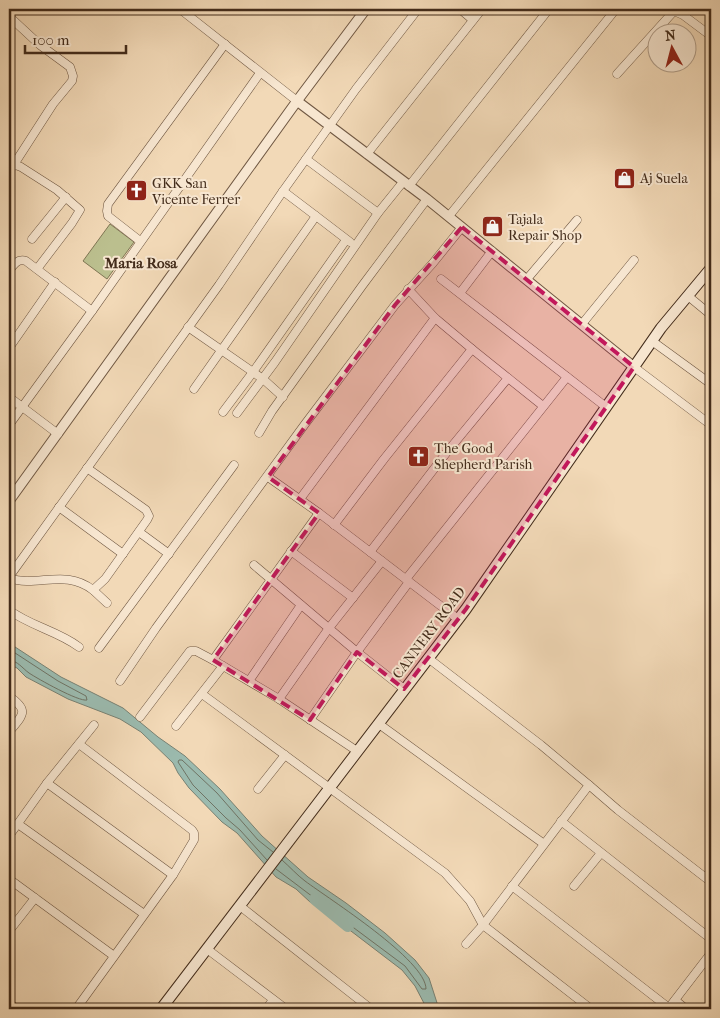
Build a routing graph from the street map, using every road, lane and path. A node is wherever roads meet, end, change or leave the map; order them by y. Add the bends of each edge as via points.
1 (180, 9) edge
2 (366, 9) edge
3 (418, 9) edge
4 (460, 9) edge
5 (482, 9) edge
6 (549, 9) edge
7 (616, 9) edge
8 (685, 12) edge
9 (13, 20) dead end
10 (474, 20) junction
11 (711, 36) edge
12 (225, 44) junction
13 (260, 73) junction
14 (617, 74) dead end
15 (297, 101) junction
16 (330, 126) junction
17 (367, 154) junction
18 (306, 159) junction
19 (11, 167) edge
20 (406, 184) junction
21 (283, 191) junction
22 (66, 197) junction
23 (427, 199) junction
24 (378, 213) junction
25 (316, 216) junction
26 (449, 216) junction
27 (577, 220) dead end
28 (462, 227) junction
29 (32, 239) dead end
30 (346, 240) junction
31 (140, 241) junction
32 (356, 246) junction
33 (492, 251) junction
34 (634, 260) dead end
35 (711, 268) edge
36 (37, 269) junction
37 (9, 271) edge
38 (442, 279) dead end
39 (527, 279) junction
40 (55, 282) junction
41 (408, 289) junction
42 (460, 294) junction
43 (688, 296) junction
44 (92, 311) junction
45 (711, 315) edge
46 (435, 318) junction
47 (582, 324) junction
48 (188, 327) junction
49 (652, 341) junction
50 (9, 348) edge
51 (472, 349) junction
52 (222, 350) junction
53 (634, 368) junction
54 (253, 372) junction
55 (567, 377) junction
56 (508, 378) junction
57 (262, 379) junction
58 (711, 384) edge
59 (194, 388) dead end
60 (9, 397) edge
61 (283, 397) junction
62 (543, 406) junction
63 (22, 408) junction
64 (606, 408) junction
65 (223, 412) dead end
66 (237, 413) dead end
67 (9, 425) edge
68 (711, 425) edge
69 (259, 433) dead end
70 (58, 434) junction
71 (234, 465) dead end
72 (87, 468) junction
73 (268, 477) junction
74 (300, 499) junction
75 (9, 501) edge
76 (59, 507) junction
77 (319, 513) junction
78 (334, 525) junction
79 (139, 532) junction
80 (291, 551) junction
81 (370, 552) junction
82 (123, 554) junction
83 (169, 554) junction
84 (382, 561) junction
85 (254, 565) dead end
86 (9, 578) edge
87 (271, 579) junction
88 (408, 581) junction
89 (93, 590) junction
90 (353, 598) junction
91 (107, 603) dead end
92 (301, 605) junction
93 (9, 610) edge
94 (458, 619) junction
95 (329, 628) junction
96 (80, 647) dead end
97 (98, 648) dead end
98 (357, 652) junction
99 (428, 658) junction
100 (213, 660) junction
101 (223, 666) junction
102 (120, 681) dead end
103 (249, 681) junction
104 (404, 689) junction
105 (202, 694) junction
106 (9, 696) edge
107 (279, 698) junction
108 (140, 717) dead end
109 (310, 720) junction
110 (379, 724) junction
111 (94, 725) dead end
112 (176, 726) dead end
113 (9, 732) edge
114 (79, 744) junction
115 (357, 751) junction
116 (284, 755) junction
117 (47, 783) junction
118 (589, 785) junction
119 (328, 788) junction
120 (258, 789) dead end
121 (560, 821) junction
122 (18, 824) junction
123 (9, 836) edge
124 (544, 844) junction
125 (601, 853) junction
126 (173, 875) junction
127 (9, 879) edge
128 (711, 882) edge
129 (512, 886) junction
130 (574, 886) dead end
131 (35, 898) junction
132 (240, 906) junction
133 (144, 914) junction
134 (483, 925) junction
135 (9, 932) edge
136 (711, 939) edge
137 (466, 944) dead end
138 (207, 950) junction
139 (711, 953) edge
140 (114, 956) junction
141 (709, 962) edge
142 (273, 1000) junction
143 (675, 1000) junction
144 (9, 1004) edge
145 (669, 1008) edge
146 (15, 1009) edge
147 (76, 1009) edge
148 (161, 1009) edge
149 (266, 1009) edge
150 (286, 1009) edge
151 (371, 1009) edge
152 (590, 1009) edge
153 (686, 1009) edge

1 - 12 street
2 - 15 street
3 - 16 street
4 - 10 street
5 - 10 street
6 - 20 street
7 - 26 street
8 - 11 street
8 - 14 street via 673,12
9 - 19 street via 70,67 73,76
10 - 17 street
12 - 13 street
12 - 31 street via 108,204 108,216
13 - 15 street
13 - 31 street
15 - 16 street
15 - 70 street
16 - 17 street
16 - 18 street
17 - 20 street
18 - 21 street
18 - 24 street
19 - 22 street via 21,167
20 - 23 street
20 - 24 street
21 - 25 street
21 - 48 street
22 - 29 street
22 - 36 street via 80,211
23 - 26 street
23 - 61 street
24 - 32 street
25 - 30 street
25 - 52 street
26 - 28 street
27 - 39 street
28 - 33 street
28 - 41 street
30 - 32 street
30 - 54 street
31 - 44 street
32 - 57 street
33 - 39 street
33 - 42 street
34 - 47 street
35 - 43 main road, CANNERY ROAD
36 - 37 street via 22,259
36 - 40 street
38 - 42 street
39 - 47 street
40 - 44 street
40 - 50 street
41 - 46 street
41 - 73 street
42 - 55 street
43 - 45 street
43 - 49 main road, CANNERY ROAD
44 - 63 street
46 - 51 street
46 - 74 street
47 - 53 street
48 - 52 street
48 - 72 street
49 - 53 main road, CANNERY ROAD
49 - 58 street
51 - 56 street
51 - 78 street
52 - 54 street
52 - 59 street
53 - 64 main road, CANNERY ROAD
53 - 68 street
54 - 57 street
54 - 65 street
55 - 62 street
55 - 64 street
56 - 62 street
56 - 81 street
57 - 61 street
57 - 66 street
60 - 63 street
61 - 69 street
62 - 88 street
63 - 67 street
63 - 70 street
64 - 94 main road, CANNERY ROAD
70 - 75 street
71 - 83 street
72 - 76 street
72 - 79 street via 146,510 149,516
73 - 74 street
73 - 102 street
74 - 77 street
76 - 82 street
76 - 86 street
77 - 78 street
77 - 80 street
78 - 81 street
79 - 82 street
79 - 83 street
80 - 87 street
80 - 90 street
81 - 84 street
82 - 89 street
83 - 97 street
84 - 88 street
84 - 90 street
85 - 87 street
86 - 89 street via 16,581 69,580
87 - 92 street
87 - 100 street
88 - 94 street
88 - 98 street
89 - 91 street
90 - 95 street
92 - 95 street
92 - 103 street
93 - 96 street
94 - 99 main road, CANNERY ROAD
95 - 98 street
95 - 107 street
98 - 104 street
98 - 109 street
99 - 104 main road, CANNERY ROAD
99 - 118 street
100 - 101 street
100 - 108 street via 190,651
101 - 103 street
101 - 105 street
103 - 107 street
104 - 110 main road, CANNERY ROAD
105 - 112 street
105 - 116 street
106 - 113 street via 22,709 20,719
107 - 109 street
109 - 115 street
110 - 115 main road, CANNERY ROAD
110 - 124 street
111 - 114 street
114 - 117 street
114 - 126 street via 194,833 194,840
115 - 119 main road, CANNERY ROAD
116 - 119 street
116 - 120 street
117 - 122 street
117 - 126 street
118 - 121 street
118 - 128 street
119 - 132 main road, CANNERY ROAD
119 - 134 street via 445,873 470,901
121 - 124 street
121 - 125 street
122 - 123 street
122 - 133 street
124 - 129 street
125 - 130 street
125 - 136 street
126 - 133 street
127 - 131 street
129 - 134 street
129 - 145 street
131 - 135 street
131 - 140 street
132 - 138 main road, CANNERY ROAD
132 - 151 street
133 - 140 street
134 - 137 street
134 - 152 street
138 - 142 street
138 - 148 main road, CANNERY ROAD
139 - 141 street
140 - 147 street
141 - 143 street
142 - 149 street
142 - 150 street
143 - 145 street
143 - 153 street
144 - 146 street

